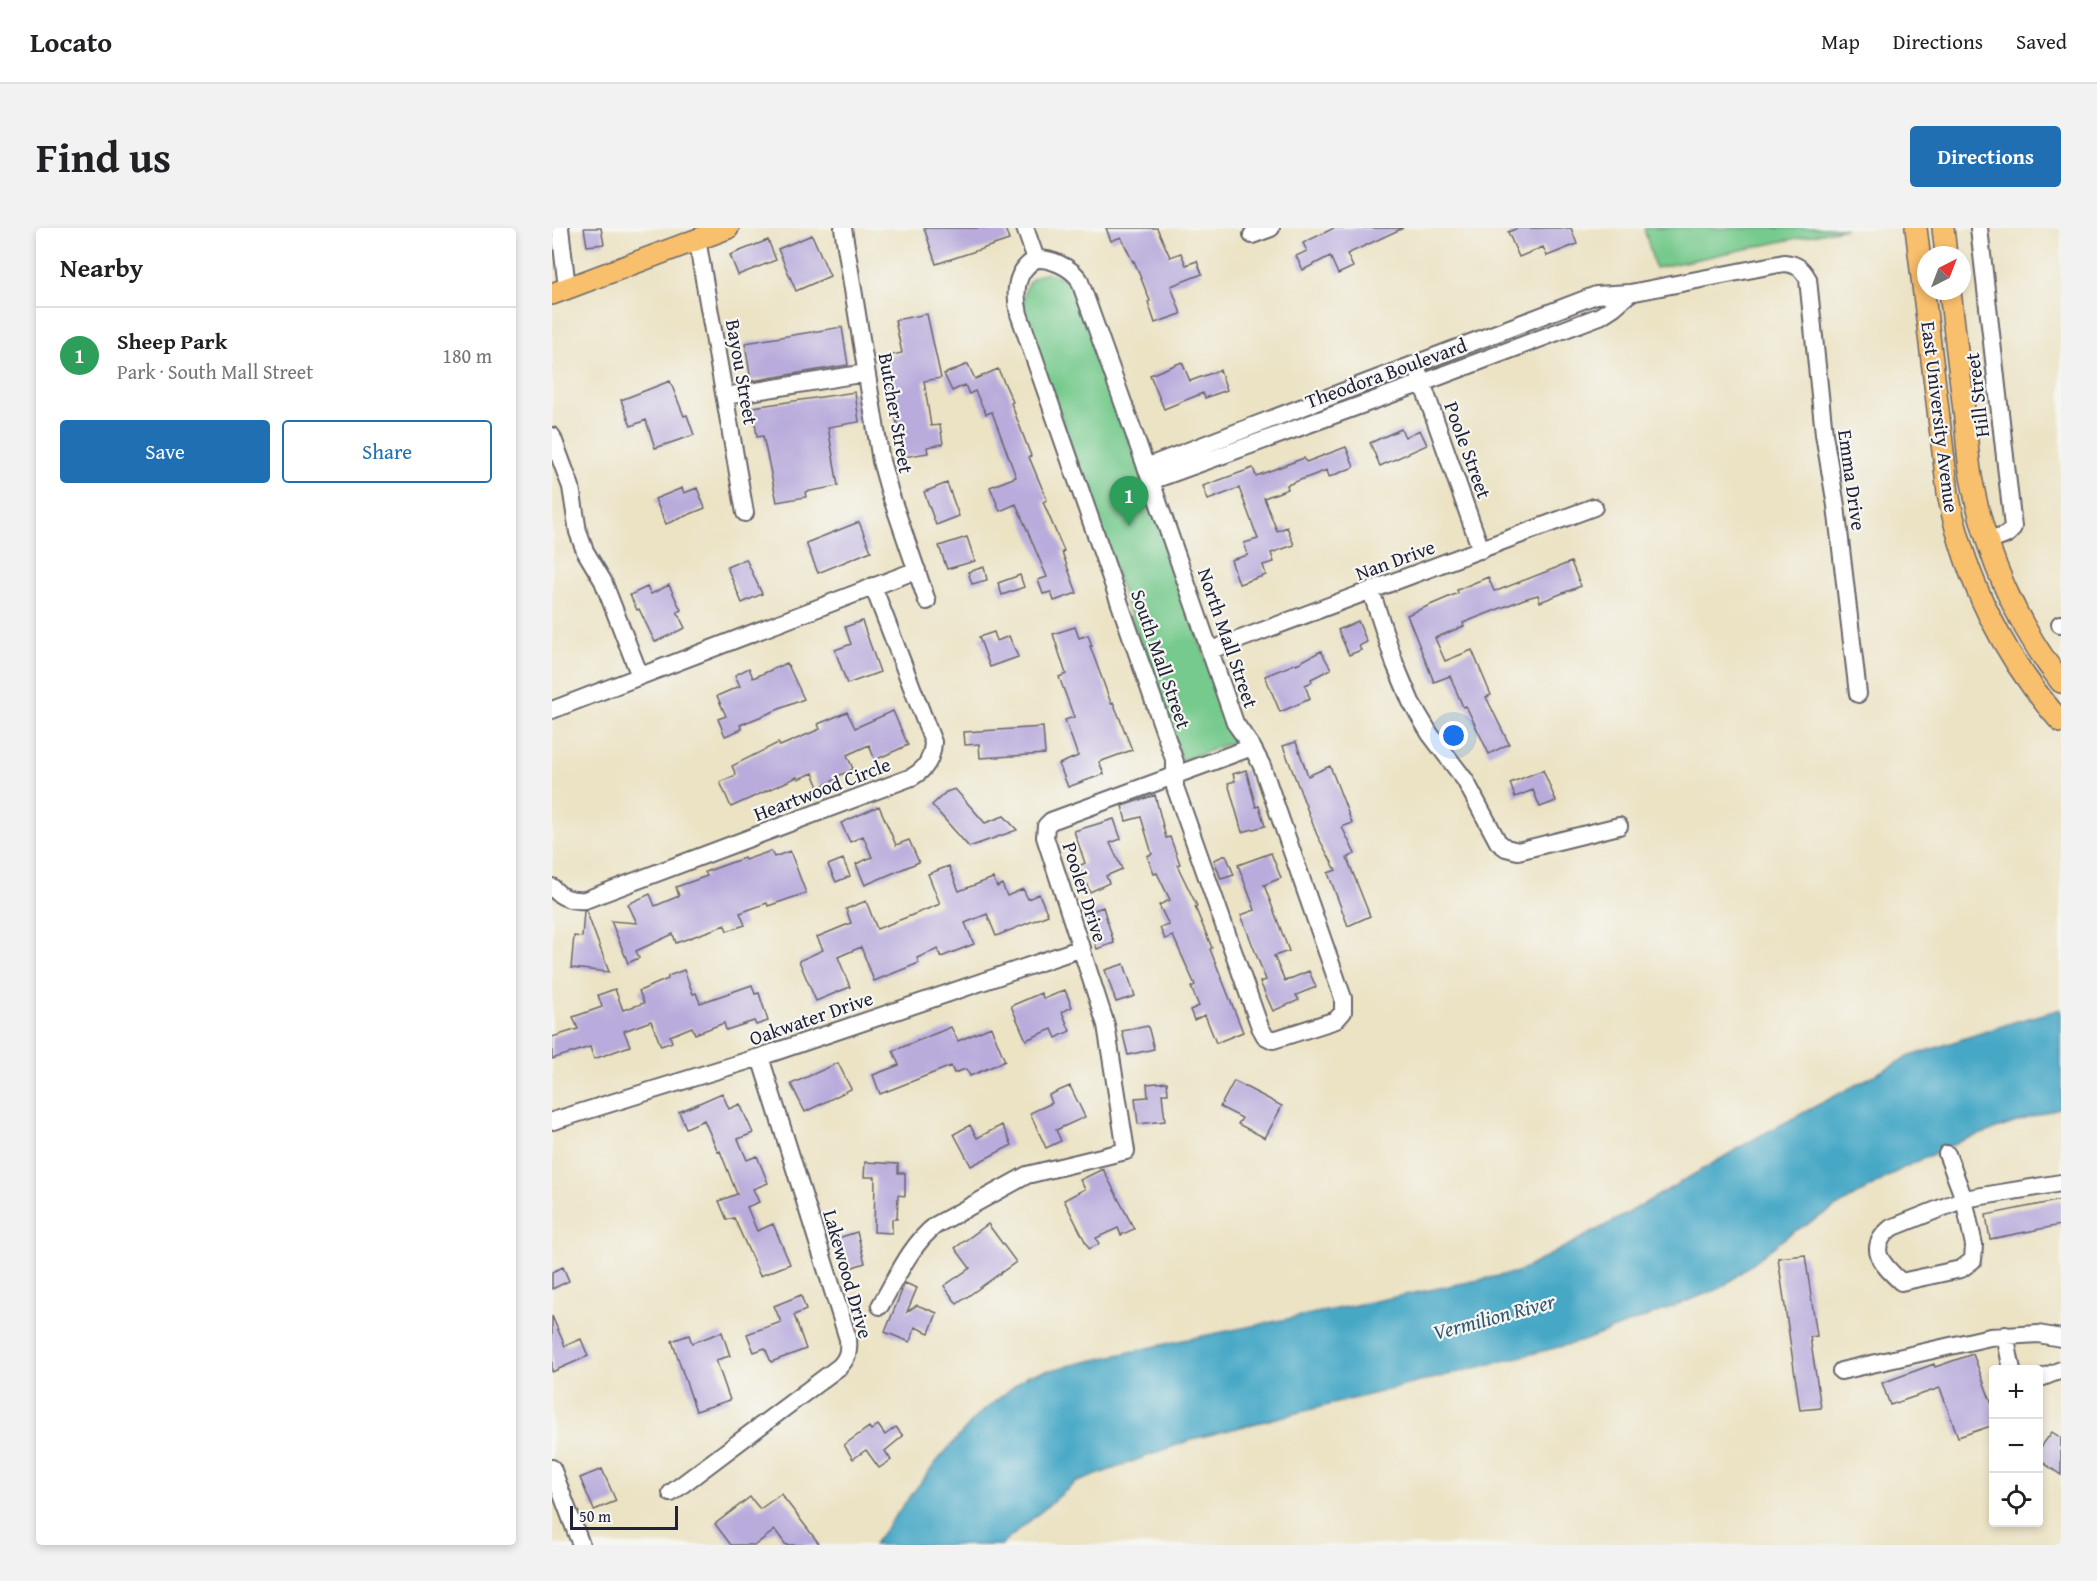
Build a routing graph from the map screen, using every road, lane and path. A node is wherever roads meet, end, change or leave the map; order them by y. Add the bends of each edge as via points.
1 (560, 228) edge
2 (728, 228) edge
3 (843, 228) edge
4 (1025, 228) edge
5 (1271, 228) edge
6 (1916, 228) edge
7 (1942, 228) edge
8 (1979, 228) edge
9 (1252, 235) dead end
10 (697, 239) junction
11 (1945, 246) edge
12 (1036, 259) junction
13 (1804, 272) joint
14 (560, 291) edge
15 (1630, 293) junction
16 (1951, 300) edge
17 (1415, 364) junction
18 (866, 373) junction
19 (1422, 383) junction
20 (725, 396) junction
21 (552, 436) edge
22 (1149, 474) junction
23 (1594, 507) dead end
24 (745, 513) dead end
25 (1987, 541) junction
26 (1481, 550) junction
27 (1962, 550) junction
28 (917, 570) junction
29 (873, 586) junction
30 (1371, 591) junction
31 (927, 601) dead end
32 (1211, 650) junction
33 (640, 676) junction
34 (2061, 682) edge
35 (1858, 694) dead end
36 (552, 710) edge
37 (2061, 722) edge
38 (1252, 747) junction
39 (1174, 777) junction
40 (1619, 826) dead end
41 (552, 887) edge
42 (1082, 948) junction
43 (1306, 1031) joint
44 (760, 1058) junction
45 (553, 1121) edge
46 (1947, 1154) dead end
47 (2061, 1183) edge
48 (1964, 1199) junction
49 (880, 1306) dead end
50 (2005, 1335) junction
51 (2061, 1338) edge
52 (2011, 1365) edge
53 (2061, 1370) edge
54 (1841, 1371) dead end
55 (2043, 1377) edge
56 (554, 1478) edge
57 (671, 1493) dead end
58 (580, 1545) edge

1 - 14 street
2 - 10 main road
3 - 18 street, Butcher Street
4 - 12 street
5 - 9 street
6 - 27 main road, East University Avenue via 1948,493
7 - 11 main road
8 - 25 street, Hill Street via 2013,521 2011,532
10 - 14 main road
10 - 20 street, Bayou Street
12 - 22 street, North Mall Street via 1054,262 1078,279
12 - 39 street, South Mall Street via 1027,264 1019,277 1019,314 1175,762
13 - 15 street, Theodora Boulevard via 1784,263
13 - 35 street, Emma Drive via 1808,279
15 - 17 street, Theodora Boulevard via 1596,295
15 - 19 street, Theodora Boulevard via 1600,316
16 - 25 main road, East University Avenue via 1972,480
17 - 19 street, Poole Street
17 - 22 street, Theodora Boulevard
18 - 20 street
18 - 28 street, Butcher Street via 881,461
19 - 22 street, Theodora Boulevard
19 - 26 street, Poole Street
20 - 24 street, Bayou Street
21 - 33 street via 571,487 578,532 603,581
22 - 32 street, North Mall Street
23 - 26 street, Nan Drive
25 - 27 main road
25 - 34 main road, East University Avenue via 2018,616
26 - 30 street, Nan Drive
27 - 37 main road, East University Avenue via 1978,592 2020,670
28 - 29 street
28 - 31 street, Butcher Street
29 - 33 street
29 - 41 street, Heartwood Circle via 933,742 930,761 922,771 585,900 564,898
30 - 32 street, Nan Drive
30 - 40 street via 1412,702 1430,734 1465,780 1498,842 1506,849 1518,851
32 - 38 street, North Mall Street via 1235,723
33 - 36 street
38 - 39 street, Pooler Drive
38 - 43 street, North Mall Street via 1262,766 1342,998 1341,1017
39 - 42 street, Pooler Drive via 1046,826 1045,837
39 - 43 street, South Mall Street via 1263,1033 1273,1040
42 - 44 street, Oakwater Drive
42 - 49 street, Pooler Drive via 1106,1025 1126,1151 1027,1175 936,1225 923,1236
44 - 45 street, Oakwater Drive
44 - 57 street, Lakewood Drive via 849,1349 839,1367
46 - 48 street
47 - 48 street
48 - 48 street via 1882,1235 1878,1247 1881,1264 1901,1282 1961,1269 1972,1260 1974,1245
50 - 51 street
50 - 52 street
50 - 54 street
53 - 55 street
56 - 58 street

